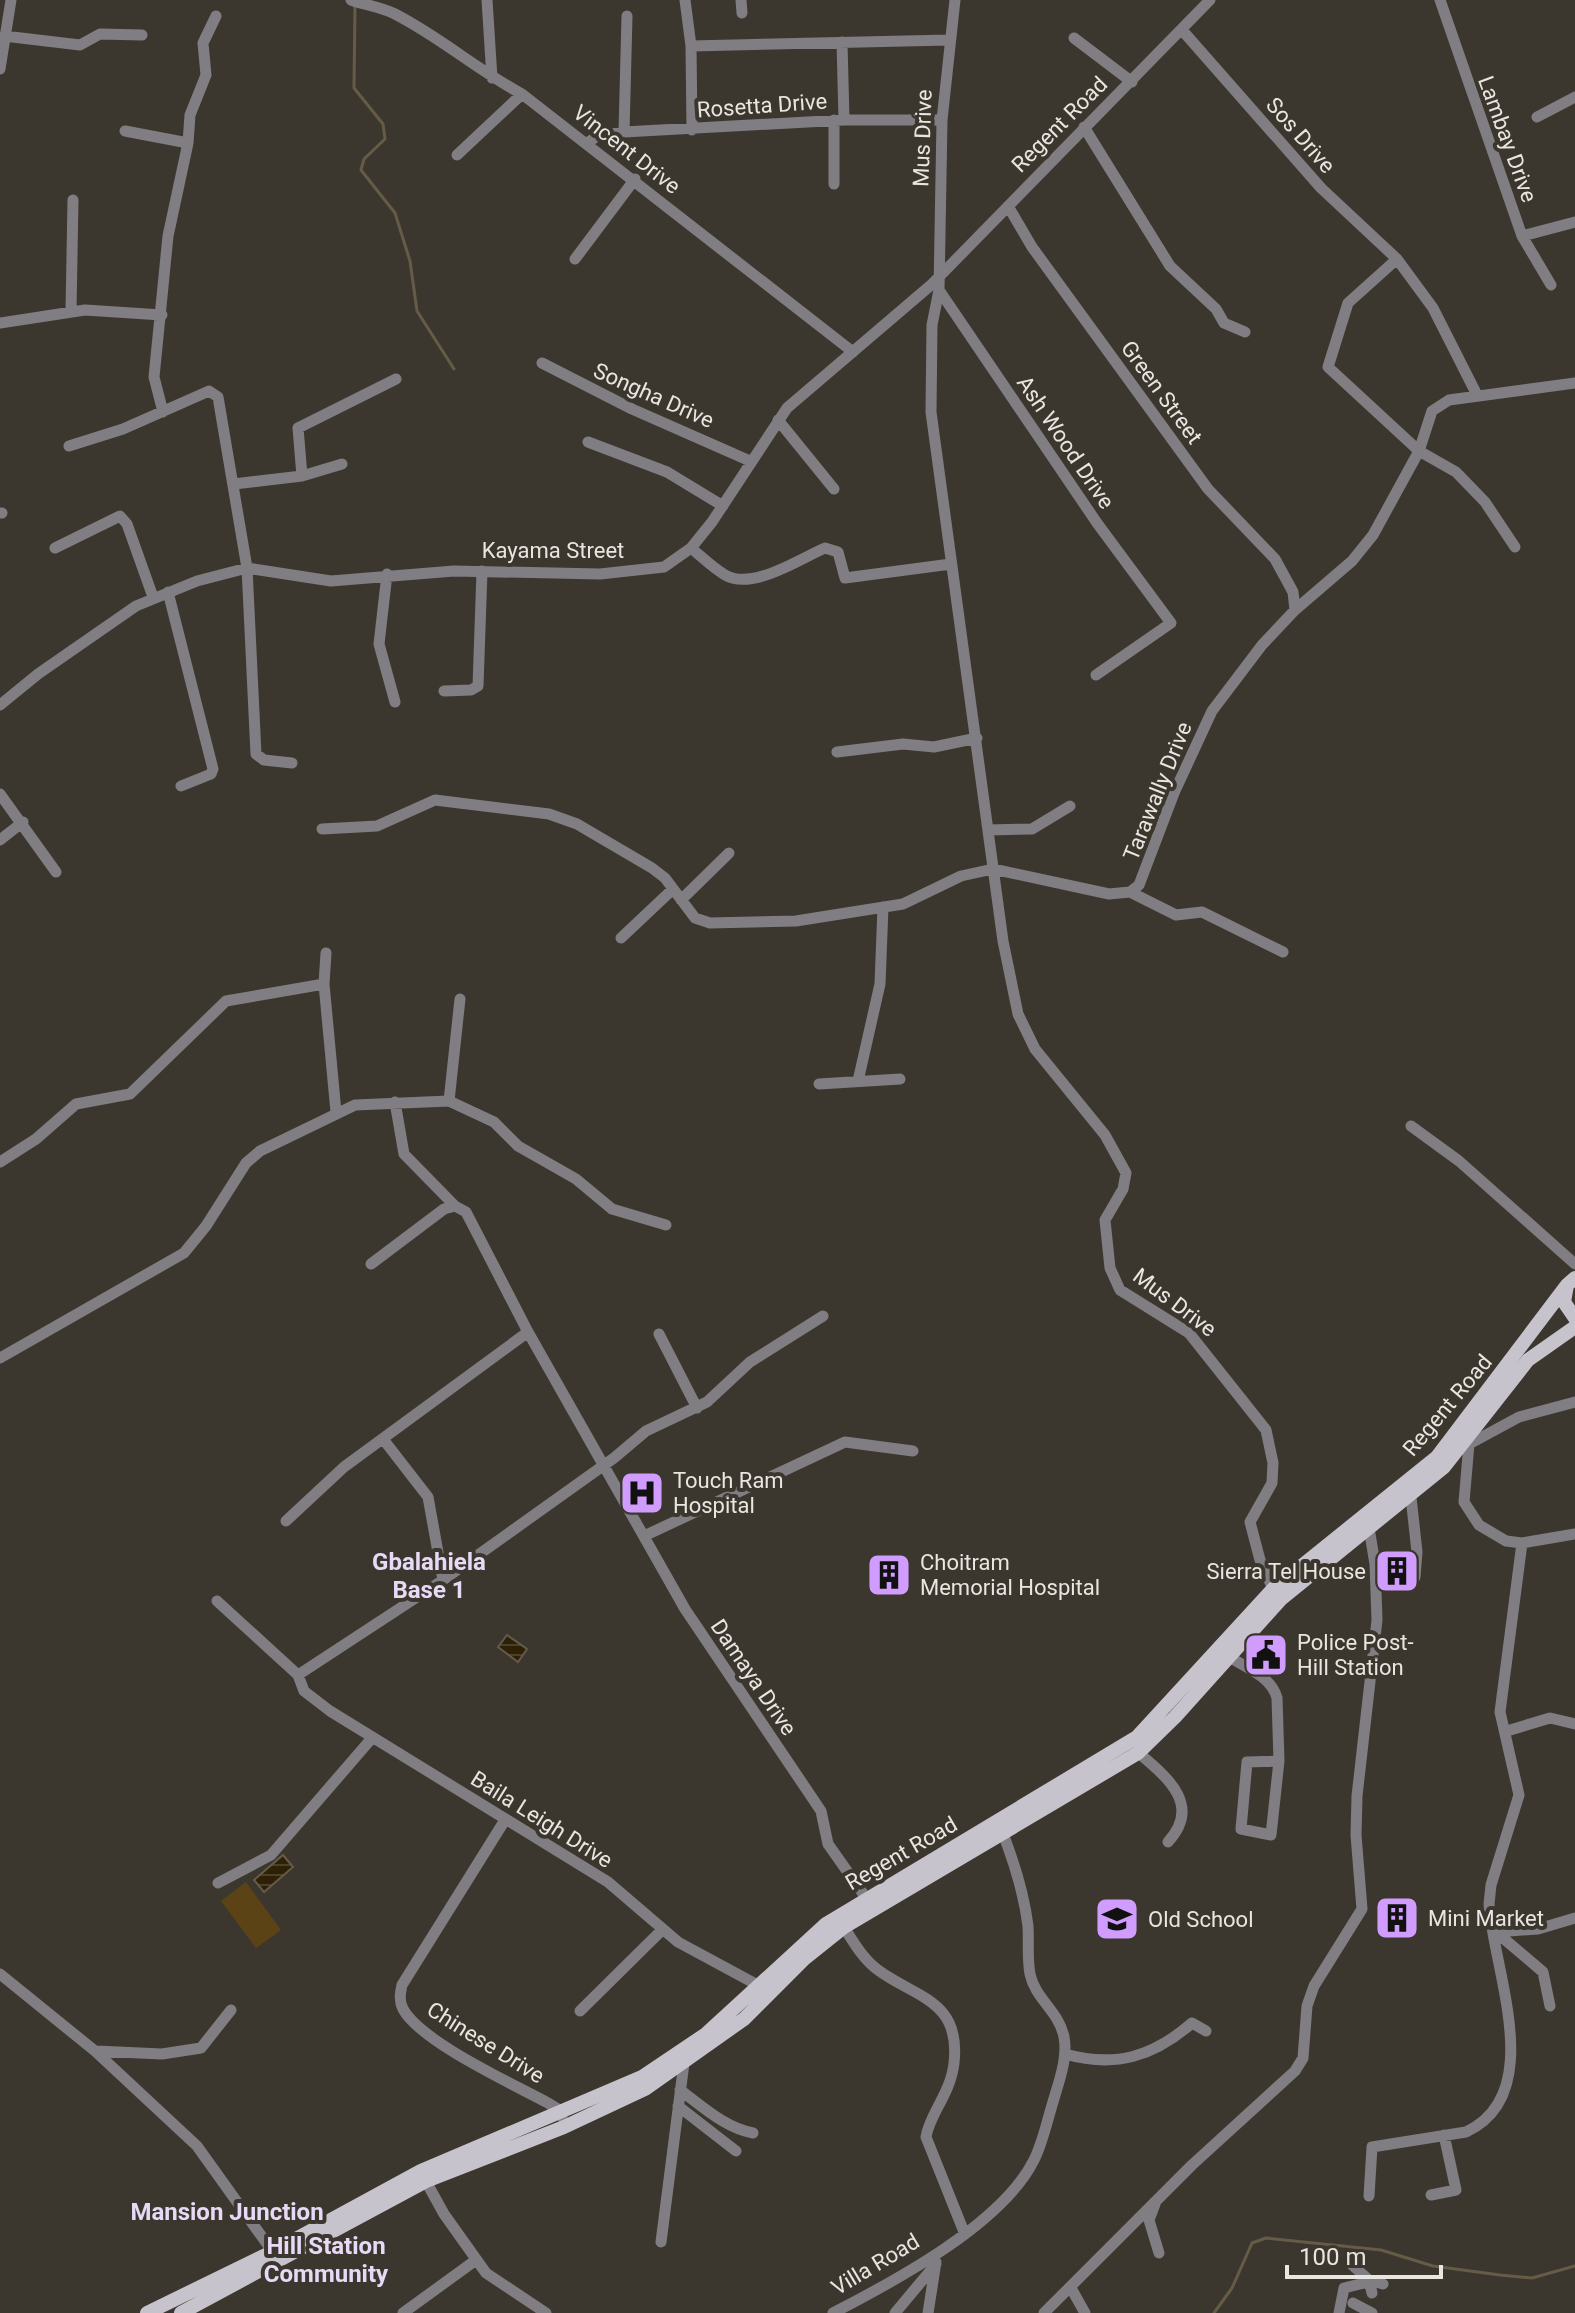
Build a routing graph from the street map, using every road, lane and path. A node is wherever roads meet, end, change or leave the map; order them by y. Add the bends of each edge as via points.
1 (11, 0) edge
2 (398, 0) edge
3 (487, 0) edge
4 (685, 0) edge
5 (741, 0) edge
6 (955, 0) edge
7 (1440, 0) edge
8 (1205, 1) edge
9 (356, 2) edge
10 (389, 11) junction
11 (742, 13) dead end
12 (216, 16) dead end
13 (627, 16) dead end
14 (1182, 30) junction
15 (142, 35) dead end
16 (4, 36) junction
17 (1074, 38) dead end
18 (949, 40) junction
19 (842, 42) junction
20 (691, 46) junction
21 (0, 69) edge
22 (492, 78) junction
23 (1132, 82) junction
24 (522, 94) junction
25 (1575, 97) edge
26 (1537, 117) dead end
27 (839, 120) junction
28 (942, 120) junction
29 (1084, 127) junction
30 (692, 130) junction
31 (125, 131) dead end
32 (624, 132) junction
33 (188, 143) junction
34 (587, 143) junction
35 (457, 155) dead end
36 (635, 179) junction
37 (834, 184) dead end
38 (73, 200) dead end
39 (1008, 206) junction
40 (1575, 222) edge
41 (1522, 236) junction
42 (575, 259) dead end
43 (1397, 259) junction
44 (938, 284) junction
45 (1551, 285) dead end
46 (71, 311) junction
47 (162, 315) junction
48 (0, 323) edge
49 (1245, 332) dead end
50 (853, 352) junction
51 (542, 363) dead end
52 (396, 379) dead end
53 (1575, 383) edge
54 (1477, 395) junction
55 (163, 412) junction
56 (783, 414) junction
57 (588, 442) dead end
58 (69, 446) dead end
59 (1419, 451) junction
60 (750, 461) junction
61 (342, 464) dead end
62 (302, 476) junction
63 (234, 484) junction
64 (834, 489) dead end
65 (723, 506) junction
66 (1515, 547) dead end
67 (55, 548) dead end
68 (691, 548) junction
69 (951, 564) junction
70 (247, 568) junction
71 (482, 571) junction
72 (387, 574) junction
73 (168, 592) junction
74 (153, 597) junction
75 (1295, 610) junction
76 (1096, 675) dead end
77 (444, 691) dead end
78 (395, 702) dead end
79 (0, 705) edge
80 (977, 738) junction
81 (837, 752) dead end
82 (292, 763) dead end
83 (181, 786) dead end
84 (0, 794) edge
85 (1070, 806) dead end
86 (23, 822) junction
87 (322, 829) dead end
88 (988, 830) junction
89 (0, 840) edge
90 (729, 853) dead end
91 (993, 869) junction
92 (56, 872) dead end
93 (673, 889) junction
94 (1130, 892) junction
95 (681, 900) junction
96 (883, 907) junction
97 (621, 938) dead end
98 (1283, 952) dead end
99 (326, 953) dead end
100 (324, 984) junction
101 (460, 999) dead end
102 (900, 1079) dead end
103 (858, 1081) junction
104 (819, 1084) dead end
105 (449, 1101) junction
106 (395, 1102) junction
107 (336, 1112) junction
108 (1411, 1126) dead end
109 (0, 1162) edge
110 (455, 1206) junction
111 (666, 1225) dead end
112 (371, 1264) dead end
113 (1575, 1264) edge
114 (1571, 1282) edge
115 (823, 1316) dead end
116 (1575, 1318) edge
117 (1575, 1327) edge
118 (528, 1332) junction
119 (659, 1334) dead end
120 (0, 1358) edge
121 (1575, 1402) edge
122 (697, 1408) junction
123 (1467, 1420) junction
124 (383, 1439) junction
125 (1471, 1440) junction
126 (913, 1451) dead end
127 (605, 1464) junction
128 (1411, 1497) junction
129 (286, 1521) dead end
130 (1369, 1528) junction
131 (1575, 1534) edge
132 (644, 1536) junction
133 (1522, 1543) junction
134 (1415, 1577) dead end
135 (443, 1580) junction
136 (1273, 1589) junction
137 (217, 1601) dead end
138 (1224, 1653) junction
139 (298, 1675) junction
140 (1575, 1724) edge
141 (1507, 1731) junction
142 (372, 1738) junction
143 (1132, 1748) junction
144 (1279, 1761) junction
145 (505, 1820) junction
146 (1000, 1828) junction
147 (1168, 1842) dead end
148 (218, 1883) dead end
149 (870, 1903) junction
150 (1575, 1918) edge
151 (840, 1922) junction
152 (662, 1930) junction
153 (1494, 1930) junction
154 (0, 1974) edge
155 (764, 1989) junction
156 (1550, 2006) dead end
157 (231, 2010) dead end
158 (580, 2011) dead end
159 (1206, 2031) dead end
160 (95, 2051) junction
161 (1065, 2054) junction
162 (684, 2063) junction
163 (680, 2090) junction
164 (678, 2106) junction
165 (561, 2111) junction
166 (564, 2127) junction
167 (753, 2133) dead end
168 (1444, 2135) junction
169 (736, 2151) dead end
170 (424, 2176) junction
171 (1431, 2195) dead end
172 (1369, 2196) dead end
173 (1157, 2200) junction
174 (964, 2232) junction
175 (661, 2242) dead end
176 (938, 2250) junction
177 (1159, 2253) dead end
178 (276, 2257) junction
179 (476, 2260) junction
180 (936, 2264) junction
181 (1351, 2264) dead end
182 (1383, 2284) dead end
183 (1071, 2288) junction
184 (1353, 2303) dead end
185 (147, 2313) edge
186 (181, 2313) edge
187 (403, 2313) edge
188 (546, 2313) edge
189 (833, 2313) edge
190 (895, 2313) edge
191 (928, 2313) edge
192 (1044, 2313) edge
193 (1085, 2313) edge
194 (1339, 2313) edge
195 (1375, 2313) edge

1 - 16 street
2 - 10 street
3 - 22 street
4 - 20 street
5 - 11 street
6 - 18 street, Mus Drive
7 - 41 street, Lambay Drive
8 - 14 street, Regent Road
9 - 10 street, Vincent Drive
10 - 22 street, Vincent Drive via 444,42
12 - 33 street via 203,43 206,75 194,97
13 - 32 street
14 - 23 street, Regent Road
14 - 43 street, Sos Drive via 1321,188
15 - 16 street via 100,34 80,45
16 - 21 street
17 - 23 street
18 - 19 street
18 - 28 street, Mus Drive
19 - 20 street
19 - 27 street
20 - 30 street
22 - 24 street, Vincent Drive
23 - 29 street, Regent Road
24 - 34 street, Vincent Drive
24 - 35 street
25 - 26 street
27 - 28 street, Rosetta Drive
27 - 30 street, Rosetta Drive
27 - 37 street
28 - 44 street, Mus Drive
29 - 39 street, Regent Road
29 - 49 street via 1170,266 1224,323
30 - 32 street, Rosetta Drive
31 - 33 street
32 - 34 street, Rosetta Drive via 599,135
33 - 47 street via 168,236
34 - 36 street, Vincent Drive
36 - 42 street
36 - 50 street, Vincent Drive
38 - 46 street
39 - 44 street, Regent Road
39 - 75 street, Green Street via 1032,247 1208,489 1267,549 1293,592
40 - 41 street
41 - 45 street, Lambay Drive
43 - 54 street, Sos Drive via 1433,308
43 - 59 street via 1348,303 1328,367
44 - 50 street, Kayama Street
44 - 69 street via 931,412
44 - 76 street, Ash Wood Drive via 1097,523 1171,623
46 - 47 street
46 - 48 street
47 - 55 street via 154,377
50 - 56 street, Kayama Street
51 - 60 street, Songha Drive
52 - 62 street via 298,428
53 - 54 street
54 - 59 street, Tarawally Drive via 1449,400 1432,411
55 - 58 street
55 - 63 street via 215,393
56 - 60 street, Kayama Street
56 - 64 street
57 - 65 street via 667,472
59 - 66 street via 1456,472 1485,502
59 - 75 street, Tarawally Drive via 1373,535 1352,561
60 - 65 street, Kayama Street
61 - 62 street
62 - 63 street
63 - 70 street
65 - 68 street, Kayama Street
67 - 74 street via 120,516
68 - 69 street via 740,581 762,577 825,548 838,552 845,578
68 - 71 street, Kayama Street via 664,567 647,569 600,574
69 - 80 street
70 - 72 street, Kayama Street via 322,581
70 - 73 street
70 - 82 street via 256,754
71 - 72 street, Kayama Street
71 - 77 street via 478,686
72 - 78 street via 379,644
73 - 74 street
73 - 83 street via 213,769
74 - 79 street via 101,628
75 - 94 street, Tarawally Drive via 1212,711 1174,793 1145,875
80 - 81 street via 934,747 903,744
80 - 88 street
84 - 86 street
85 - 88 street via 1032,829
86 - 89 street
86 - 92 street
87 - 93 street via 377,826 435,800 549,814 633,856
88 - 91 street
90 - 95 street
91 - 94 street, Tarawally Drive via 1109,894
91 - 96 street, Tarawally Drive
91 - 136 street, Mus Drive via 1025,1033 1105,1135 1126,1173 1105,1220 1113,1277 1130,1299 1189,1333 1266,1430 1272,1483 1250,1522
93 - 95 street
93 - 97 street
94 - 98 street via 1176,915 1202,912
95 - 96 street, Tarawally Drive via 695,918 718,923 796,921
96 - 103 street via 880,984
99 - 100 street
100 - 107 street
100 - 109 street via 226,1001 130,1094 76,1104
101 - 105 street
102 - 103 street
103 - 104 street
105 - 106 street
105 - 111 street via 494,1122 518,1146 576,1179 612,1209
106 - 107 street
106 - 110 street, Damaya Drive via 404,1154
107 - 120 street via 246,1163 184,1253
108 - 113 street via 1459,1161
110 - 112 street
110 - 118 street, Damaya Drive via 466,1212
114 - 116 main road via 1564,1302
114 - 123 main road, Regent Road
115 - 122 street via 750,1362
117 - 125 main road, Regent Road via 1528,1360
118 - 124 street
118 - 127 street, Damaya Drive
119 - 122 street
121 - 125 street via 1519,1417
122 - 127 street via 646,1431
123 - 125 street
123 - 136 main road, Regent Road via 1427,1466
124 - 129 street
124 - 135 street via 428,1497
125 - 128 main road, Regent Road
125 - 133 street via 1464,1486 1470,1515 1491,1534
126 - 132 street via 845,1442
127 - 132 street, Damaya Drive
127 - 135 street
128 - 130 main road, Regent Road
128 - 134 street
130 - 138 main road, Regent Road via 1287,1593
130 - 173 street via 1377,1620 1357,1796 1360,1917 1314,1986 1299,2066
131 - 133 street
132 - 149 street, Damaya Drive via 698,1630 821,1811 828,1844
133 - 141 street via 1501,1691 1500,1712
135 - 139 street
136 - 138 main road, Regent Road
137 - 139 street, Baila Leigh Drive
138 - 143 main road, Regent Road
138 - 144 street via 1275,1689
139 - 142 street, Baila Leigh Drive via 309,1695
140 - 141 street via 1550,1718
141 - 153 street via 1519,1795 1491,1885
142 - 145 street, Baila Leigh Drive
142 - 148 street via 271,1855
143 - 146 main road, Regent Road
143 - 147 street via 1168,1779 1182,1805 1182,1823
144 - 144 street via 1271,1835 1241,1829 1247,1762
145 - 152 street, Baila Leigh Drive via 608,1882
145 - 165 street, Chinese Drive via 402,1985 401,2005 430,2036
146 - 149 main road, Regent Road
146 - 161 street via 1027,1925 1034,1991 1059,2019
149 - 151 main road, Regent Road
150 - 153 street via 1538,1929
151 - 155 main road, Regent Road
151 - 174 street via 875,1968 919,1990 948,2023 955,2044 954,2066 947,2096 926,2137
152 - 155 street, Baila Leigh Drive
152 - 158 street
153 - 156 street via 1543,1972
153 - 168 street via 1511,2041 1508,2083 1480,2126
154 - 160 street
155 - 162 main road, Regent Road via 744,2019
155 - 165 main road, Regent Road via 642,2077
157 - 160 street via 201,2048 143,2055
159 - 161 street via 1192,2023 1137,2056 1101,2063
160 - 178 street via 197,2146
161 - 174 street, Villa Road via 1034,2160 1000,2202
162 - 163 street
162 - 166 main road, Regent Road via 645,2089
163 - 164 street
163 - 167 street via 740,2131
164 - 169 street
164 - 175 street
165 - 166 street
165 - 170 main road, Regent Road
166 - 170 main road, Regent Road
168 - 171 street via 1456,2190
168 - 172 street via 1372,2147
170 - 178 main road, Regent Road
170 - 179 street
173 - 177 street via 1149,2220
173 - 183 street
174 - 176 street, Villa Road
176 - 180 street
176 - 189 street, Villa Road
178 - 185 main road, Regent Road
178 - 186 main road, Regent Road
179 - 187 street
179 - 188 street via 498,2282
180 - 190 street
180 - 191 street
181 - 195 street via 1369,2280
182 - 194 street via 1372,2281 1344,2288
183 - 192 street
183 - 193 street
184 - 195 street

